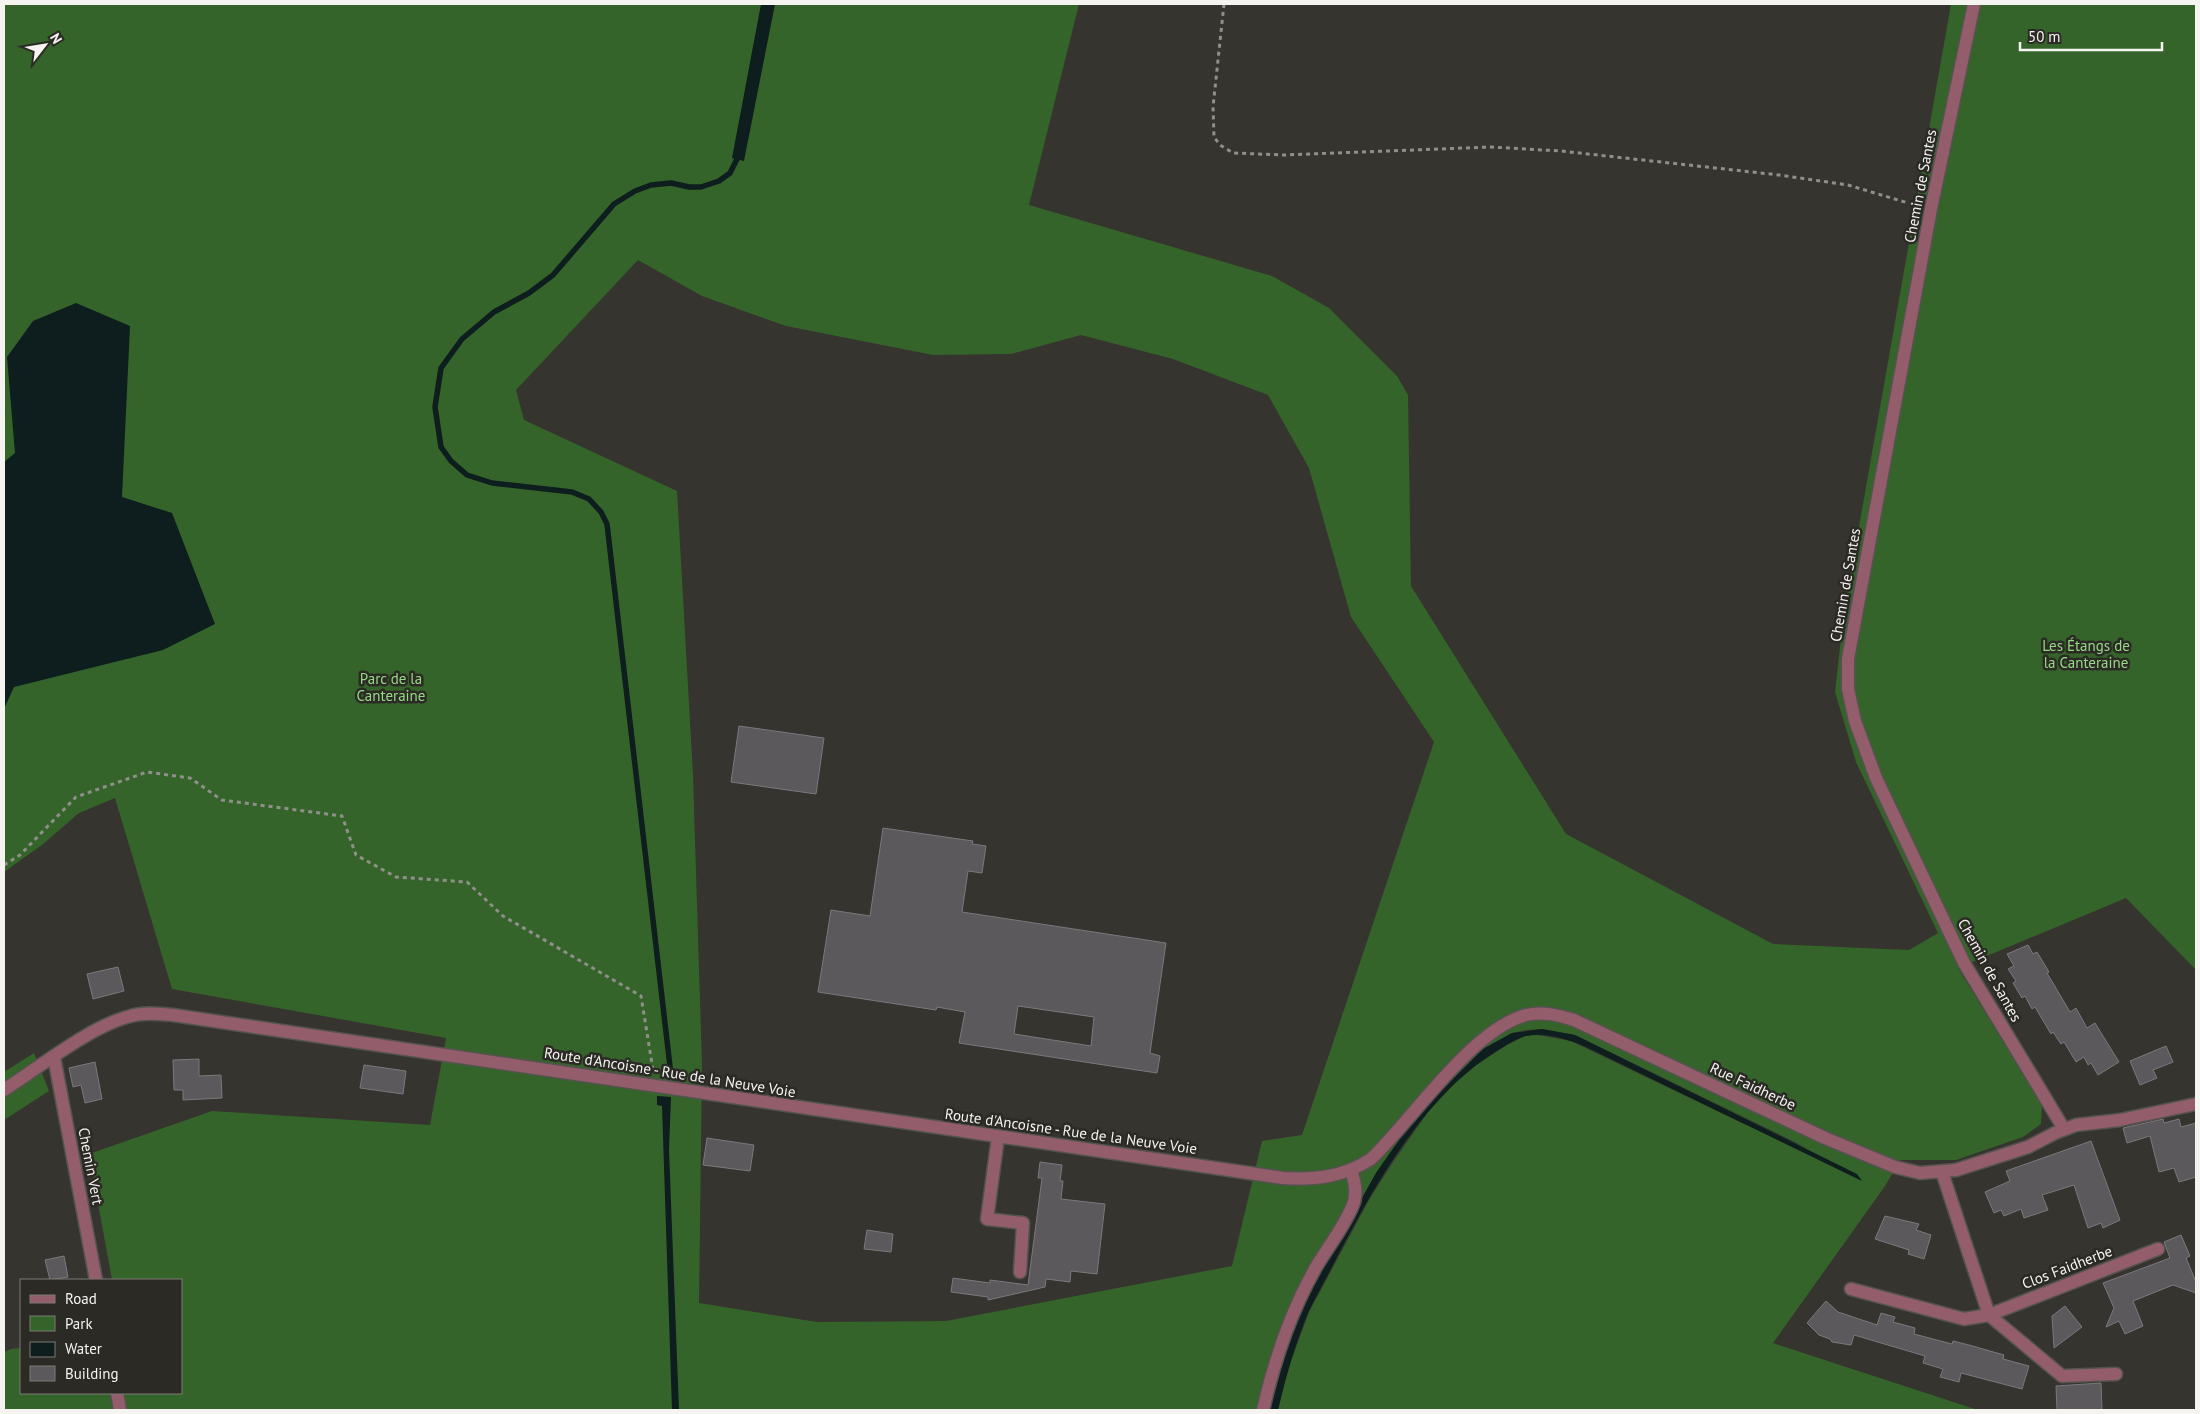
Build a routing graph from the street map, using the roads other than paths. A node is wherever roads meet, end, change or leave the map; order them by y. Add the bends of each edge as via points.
1 (1974, 4) edge
2 (54, 1057) junction
3 (4, 1090) edge
4 (2196, 1104) edge
5 (2064, 1129) junction
6 (998, 1137) junction
7 (1351, 1170) junction
8 (1942, 1172) junction
9 (2158, 1249) dead end
10 (1020, 1272) dead end
11 (96, 1279) edge
12 (1851, 1289) dead end
13 (1989, 1315) junction
14 (2116, 1374) dead end
15 (117, 1394) edge
16 (120, 1410) edge
17 (1263, 1410) edge

1 - 5 street, Chemin de Santes via 1931,209 1848,659 1848,689 1855,721 1876,778 1964,963
2 - 3 street, Route d'Ancoisne - Rue de la Neuve Voie
2 - 6 street, Route d'Ancoisne - Rue de la Neuve Voie via 120,1019 139,1014 173,1014
2 - 11 street, Chemin Vert
4 - 5 street, Rue Faidherbe
5 - 8 street, Rue Faidherbe via 2017,1151
6 - 7 street, Route d'Ancoisne - Rue de la Neuve Voie via 1283,1178 1326,1178
6 - 10 street via 986,1219 1022,1223
7 - 8 street, Rue Faidherbe via 1380,1150 1475,1046 1515,1019 1538,1013 1574,1020 1882,1162 1910,1171
7 - 17 street via 1356,1191 1352,1208 1316,1267 1297,1306 1273,1368
8 - 13 street
9 - 13 street, Clos Faidherbe
12 - 13 street, Clos Faidherbe via 1964,1319
13 - 14 street via 2062,1376
15 - 16 street

